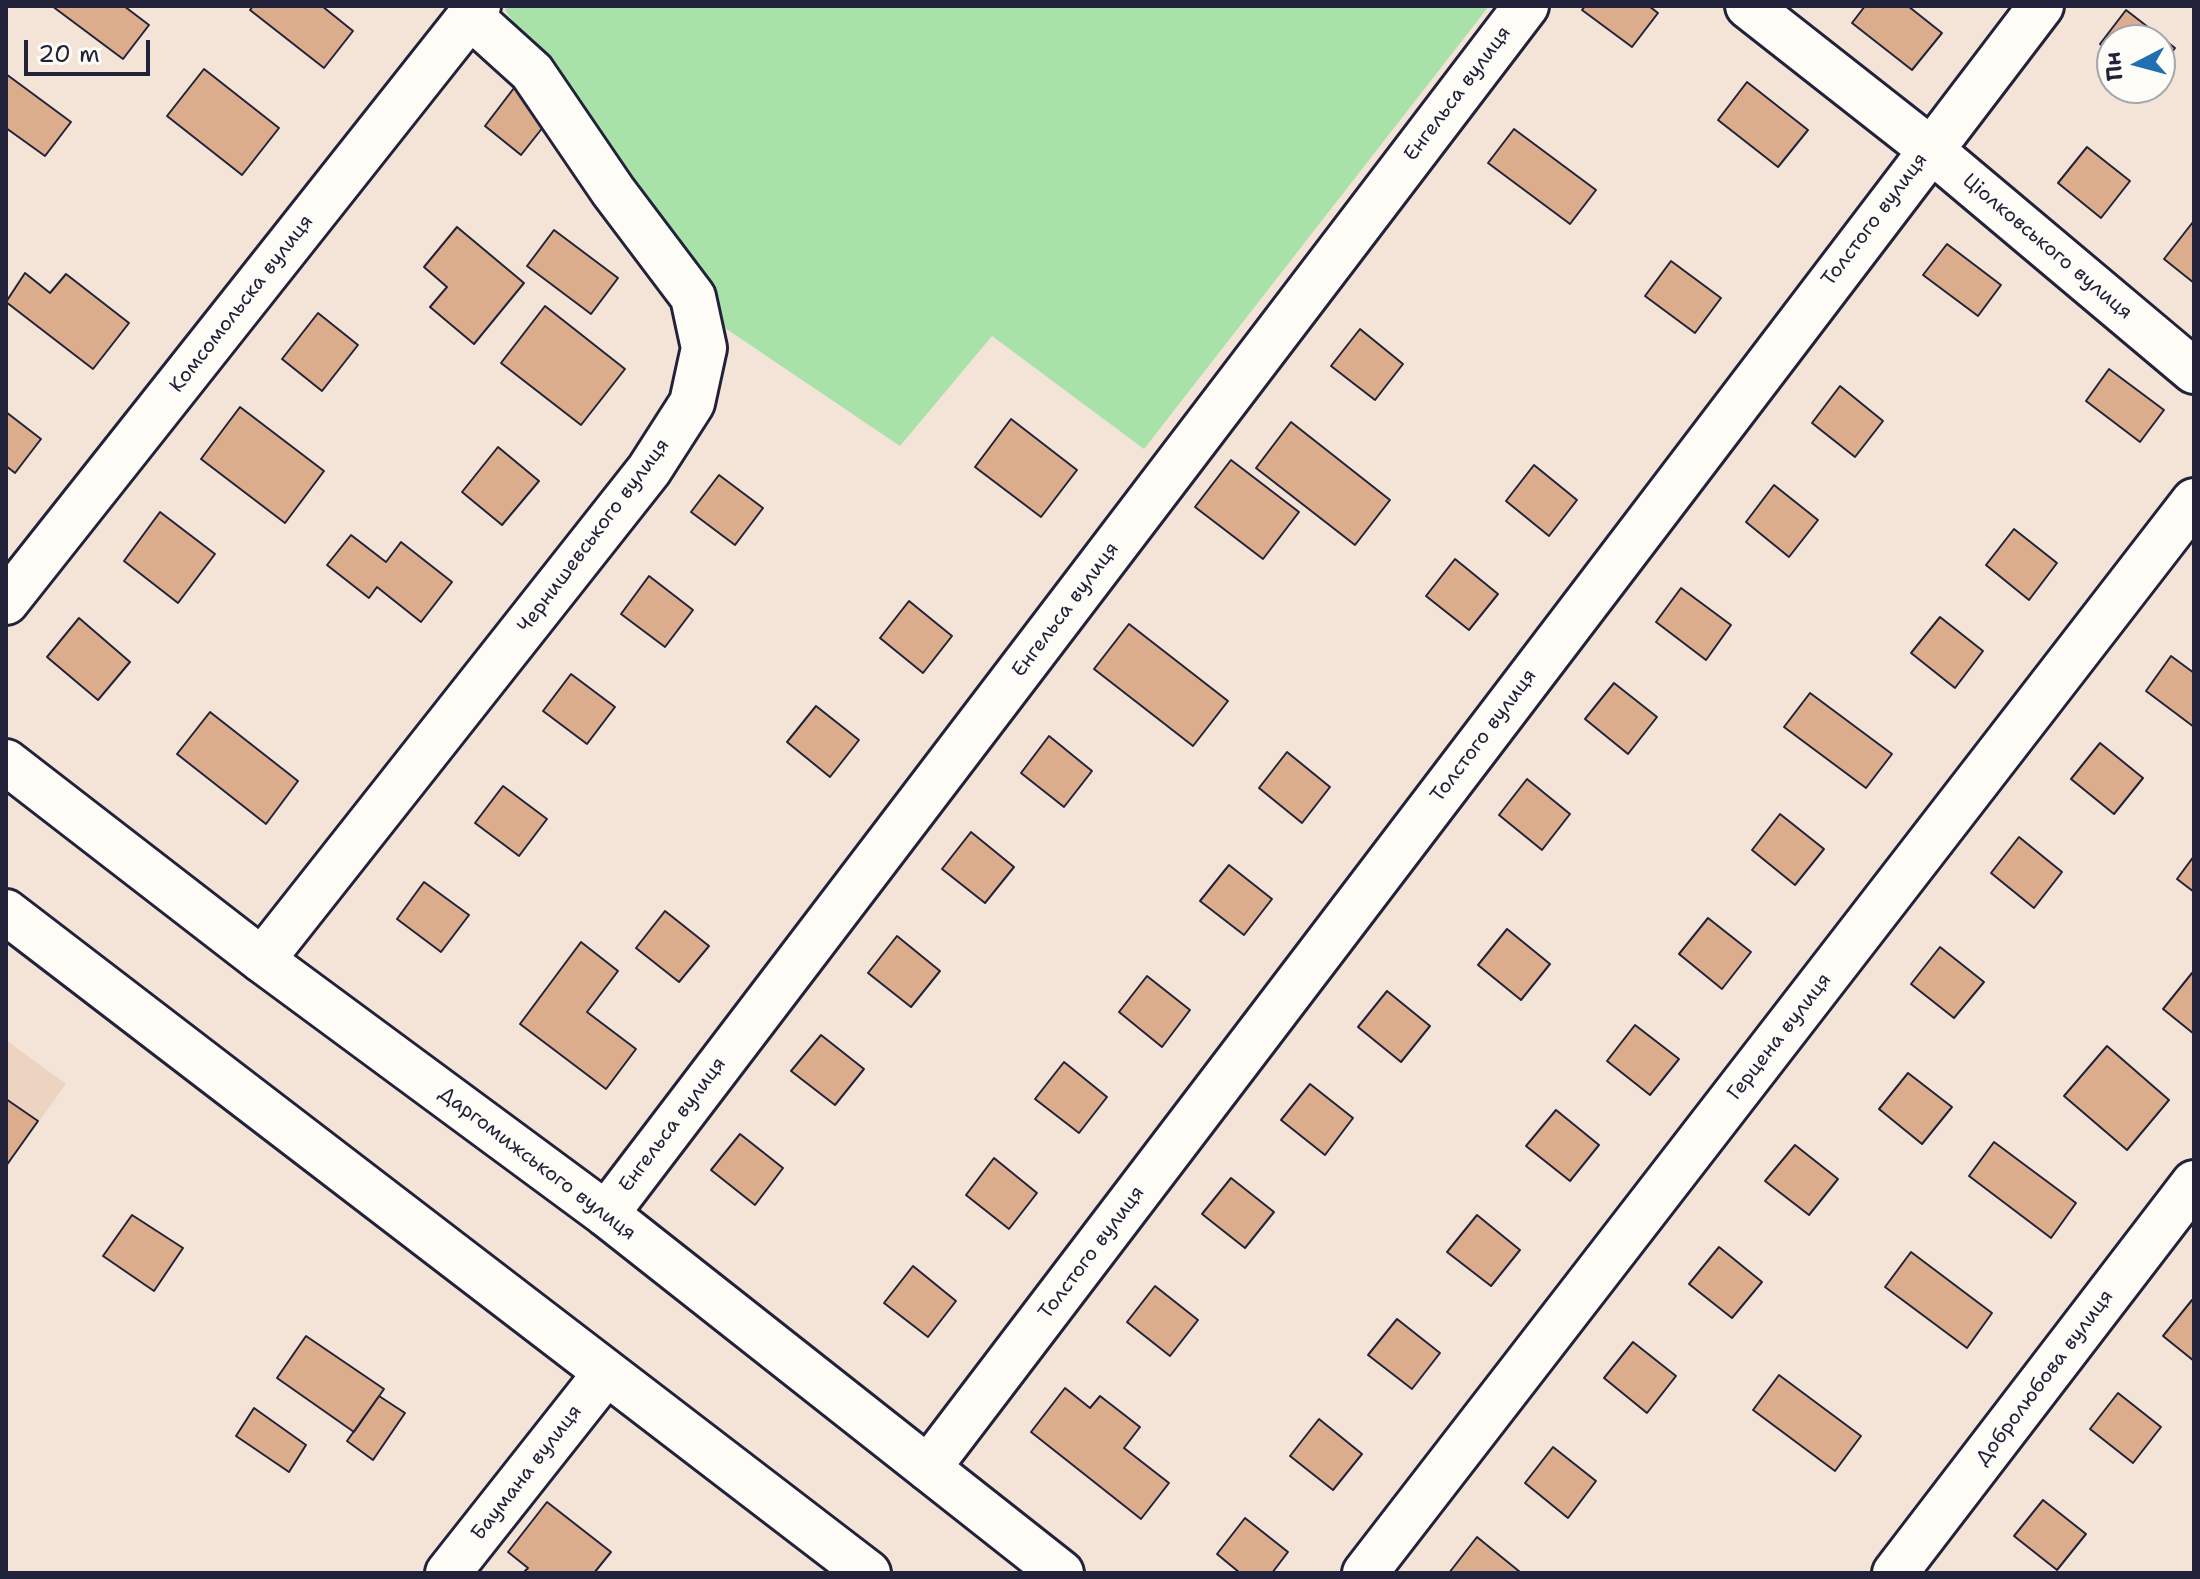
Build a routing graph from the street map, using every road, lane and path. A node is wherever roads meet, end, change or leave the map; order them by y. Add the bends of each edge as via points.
1 (1526, 6) edge
2 (1748, 6) edge
3 (2041, 6) edge
4 (474, 11) edge
5 (1930, 149) junction
6 (2194, 371) edge
7 (2194, 501) edge
8 (6, 602) edge
9 (6, 762) edge
10 (6, 912) edge
11 (262, 960) junction
12 (2194, 1183) edge
13 (606, 1214) junction
14 (606, 1373) junction
15 (928, 1468) junction
16 (448, 1573) edge
17 (868, 1573) edge
18 (1061, 1573) edge
19 (1365, 1573) edge
20 (1895, 1573) edge

1 - 13 street, Енгельса вулиця
2 - 5 street, Ціолковського вулиця
3 - 5 street, Толстого вулиця
4 - 8 street, Комсомольска вулиця
4 - 11 street, Чернишевського вулиця via 532,72 693,297 704,348 692,403 649,470
5 - 6 street, Ціолковського вулиця
5 - 15 street, Толстого вулиця
7 - 19 street, Герцена вулиця
9 - 11 street, Даргомижського вулиця
10 - 14 street
11 - 13 street, Даргомижського вулиця
12 - 20 street, Добролюбова вулиця
13 - 15 street, Даргомижського вулиця
14 - 16 street, Баумана вулиця
14 - 17 street
15 - 18 street, Даргомижського вулиця

